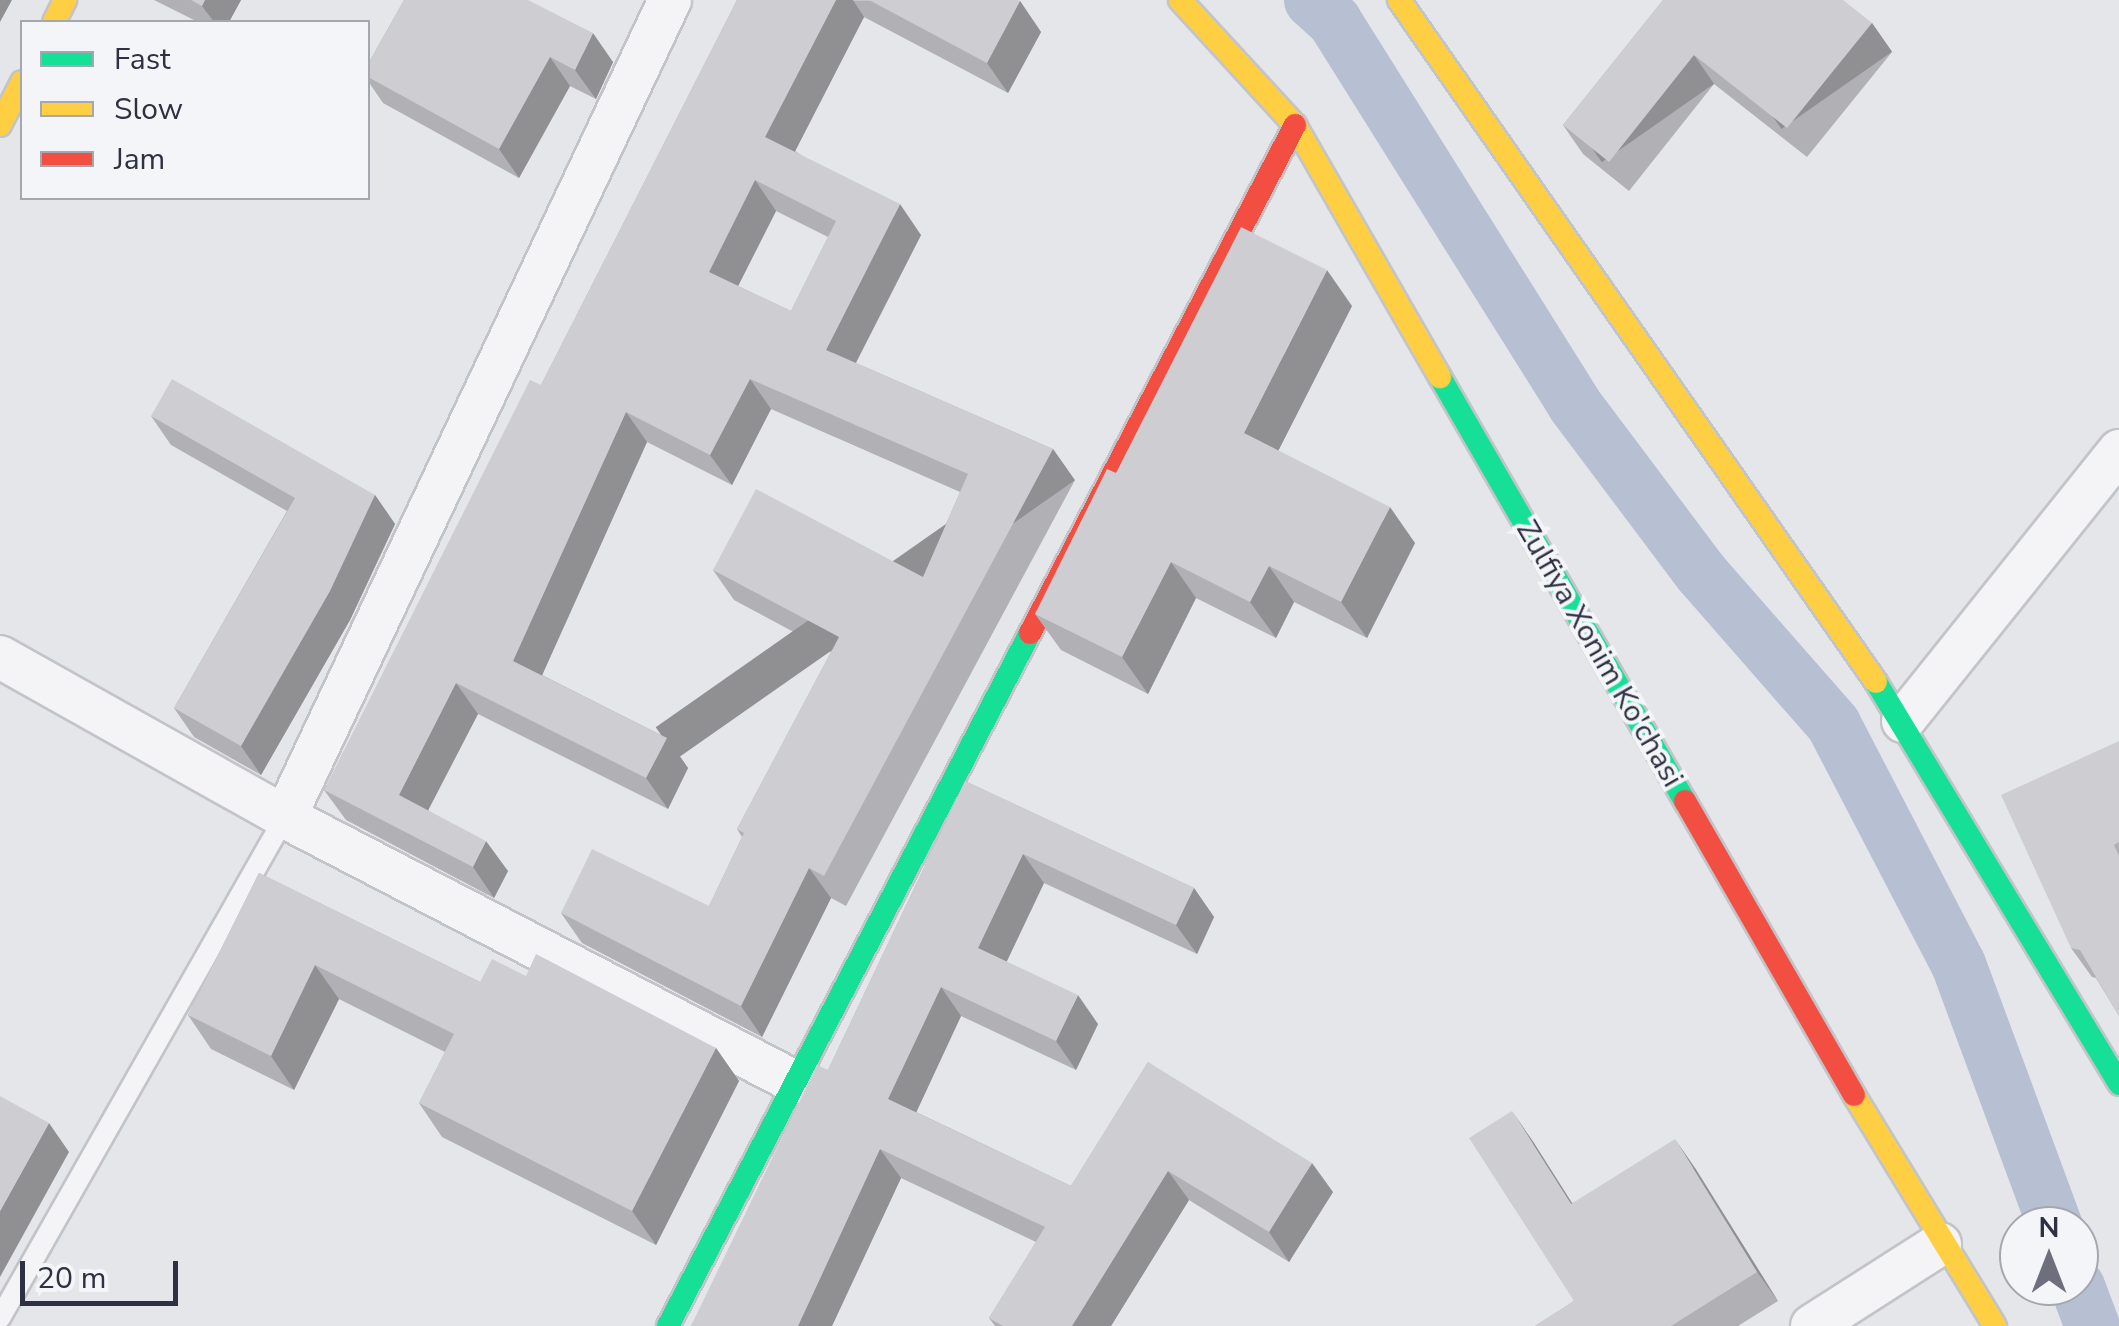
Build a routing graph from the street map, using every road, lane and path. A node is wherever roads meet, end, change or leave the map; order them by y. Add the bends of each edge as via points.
1 (670, 0) edge
2 (1180, 0) edge
3 (1413, 5) edge
4 (20, 86) edge
5 (0, 124) edge
6 (1296, 125) junction
7 (2119, 451) edge
8 (0, 657) edge
9 (1903, 721) junction
10 (284, 817) junction
11 (795, 1082) junction
12 (2119, 1084) edge
13 (1940, 1244) junction
14 (0, 1318) edge
15 (668, 1326) edge
16 (1812, 1326) edge
17 (1995, 1326) edge

1 - 10 street
2 - 6 street, Zulfiya Xonim Ko'chasi
3 - 9 street
4 - 5 street
6 - 11 street
6 - 13 street, Zulfiya Xonim Ko'chasi
7 - 9 street
8 - 10 street
9 - 12 street
10 - 11 street
10 - 14 lane
11 - 15 street
13 - 16 street
13 - 17 street, Zulfiya Xonim Ko'chasi

